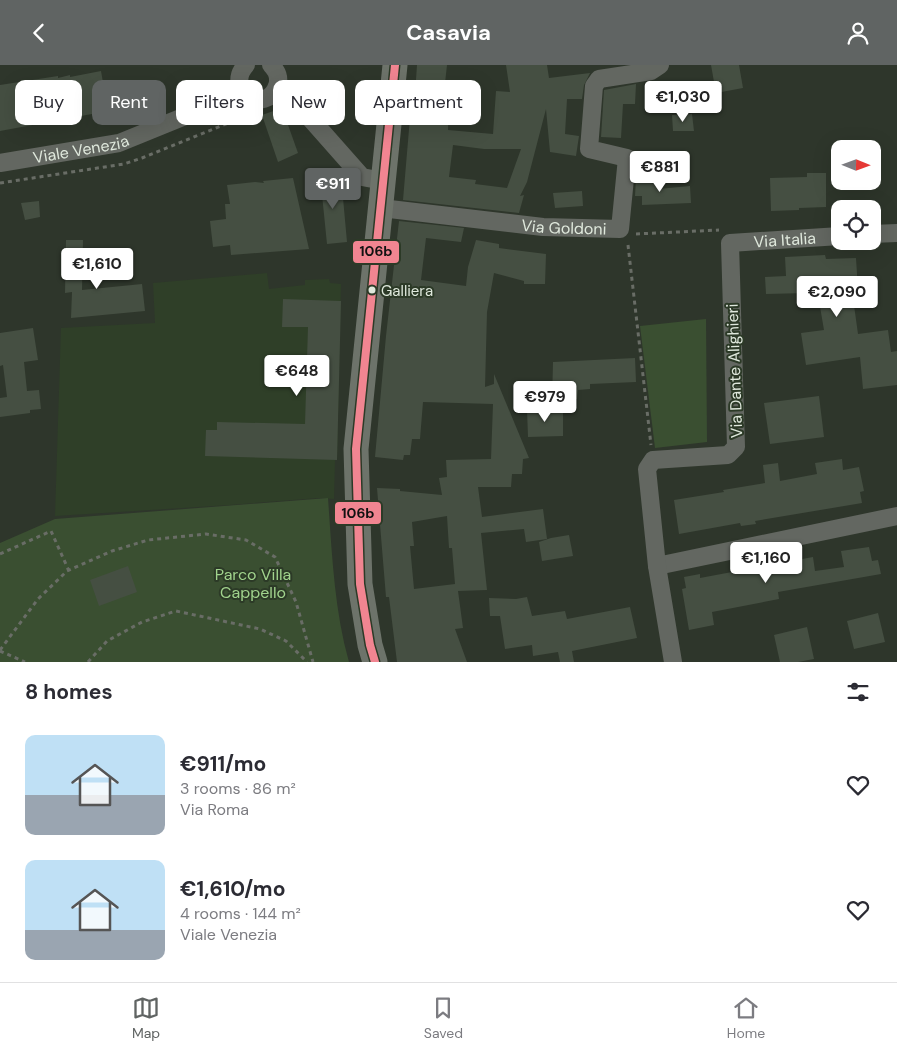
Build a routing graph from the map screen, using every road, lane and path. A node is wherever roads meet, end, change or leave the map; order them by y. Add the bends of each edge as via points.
1 (271, 65) edge
2 (396, 65) edge
3 (660, 65) edge
4 (244, 66) edge
5 (239, 80) edge
6 (278, 80) edge
7 (176, 120) edge
8 (316, 125) edge
9 (0, 163) edge
10 (384, 181) junction
11 (381, 209) junction
12 (624, 232) junction
13 (897, 233) edge
14 (881, 234) edge
15 (831, 237) edge
16 (730, 243) junction
17 (653, 460) junction
18 (897, 516) edge
19 (0, 555) edge
20 (657, 566) junction
21 (69, 571) junction
22 (0, 650) edge
23 (25, 662) edge
24 (88, 662) edge
25 (307, 662) edge
26 (314, 662) edge
27 (375, 662) edge
28 (673, 662) edge

1 - 6 street
2 - 10 main road
3 - 12 street, Via Goldoni via 651,71 599,79 594,87 589,149 627,157
4 - 5 street
7 - 9 street, Viale Venezia via 119,143
8 - 10 street via 362,177
10 - 11 main road
11 - 12 street, Via Goldoni via 543,227
11 - 27 main road via 356,449 360,584
12 - 16 path via 721,230
12 - 17 path
13 - 14 street
15 - 16 street, Via Italia
16 - 17 street, Via Dante Alighieri via 736,447 728,455
17 - 20 street via 647,469
18 - 20 street
19 - 21 path via 52,531
20 - 28 street
21 - 22 path via 38,599
21 - 26 path via 112,551 148,540 206,534 246,540 275,557 296,602
22 - 23 path
24 - 25 path via 107,641 142,622 176,611 260,629 286,641

